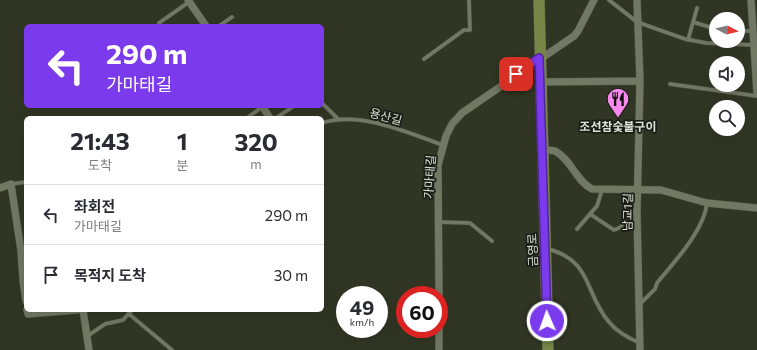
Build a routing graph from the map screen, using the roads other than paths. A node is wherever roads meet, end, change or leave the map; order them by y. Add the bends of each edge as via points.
1 (469, 0) edge
2 (539, 0) edge
3 (594, 0) edge
4 (609, 0) edge
5 (637, 0) edge
6 (751, 0) edge
7 (190, 1) edge
8 (697, 8) dead end
9 (232, 17) dead end
10 (637, 22) junction
11 (693, 22) junction
12 (159, 23) dead end
13 (205, 24) edge
14 (222, 24) edge
15 (709, 26) edge
16 (745, 31) edge
17 (753, 31) junction
18 (688, 40) junction
19 (755, 45) edge
20 (424, 58) dead end
21 (539, 58) junction
22 (640, 81) junction
23 (540, 82) junction
24 (670, 84) dead end
25 (757, 93) edge
26 (324, 104) edge
27 (261, 108) edge
28 (291, 108) edge
29 (250, 116) edge
30 (279, 116) edge
31 (338, 120) junction
32 (324, 123) edge
33 (443, 145) junction
34 (542, 150) junction
35 (24, 182) edge
36 (11, 184) junction
37 (0, 188) edge
38 (638, 189) junction
39 (602, 190) junction
40 (0, 192) edge
41 (708, 203) junction
42 (757, 208) edge
43 (637, 212) junction
44 (590, 214) junction
45 (438, 222) junction
46 (577, 229) dead end
47 (492, 241) dead end
48 (23, 242) edge
49 (545, 248) junction
50 (24, 262) edge
51 (439, 286) edge
52 (638, 305) junction
53 (83, 312) edge
54 (129, 314) joint
55 (86, 337) junction
56 (440, 338) edge
57 (640, 347) edge
58 (89, 350) edge
59 (172, 350) edge
60 (440, 350) edge
61 (548, 350) edge

1 - 20 lane via 470,30 464,30
2 - 21 main road, 금영로
3 - 21 street via 574,36
4 - 10 lane
5 - 10 street, 남교1길
6 - 17 street
7 - 12 lane
7 - 13 street
8 - 11 lane
9 - 14 lane
10 - 18 lane
10 - 22 street, 남교1길
11 - 15 lane
11 - 18 lane
16 - 17 lane
17 - 19 street
18 - 19 lane
19 - 25 street
21 - 23 main road, 금영로
21 - 33 street, 가마태길 via 462,113 452,124
22 - 23 street
22 - 38 street, 남교1길
23 - 34 main road, 금영로
24 - 25 lane
26 - 31 lane
27 - 29 lane
28 - 30 lane
31 - 32 lane, 용산길
31 - 33 lane, 용산길 via 351,119 381,124
33 - 45 street, 가마태길 via 438,180
34 - 39 street via 555,151 589,187
34 - 49 main road, 금영로
35 - 36 lane
36 - 37 street
36 - 40 lane
36 - 48 street
38 - 39 street
38 - 41 street via 668,191
38 - 43 street, 남교1길
39 - 44 lane via 600,201
41 - 42 street
41 - 52 lane via 705,216 686,248 657,283 655,289
43 - 44 lane via 628,213 621,227 614,230
43 - 52 street, 남교1길
44 - 46 lane
45 - 47 lane via 470,223
45 - 51 street, 가마태길
48 - 50 street
49 - 57 lane, 남교1길 via 560,252 580,267 608,322
49 - 61 main road, 금영로
52 - 57 street, 남교1길
53 - 55 street
54 - 55 lane via 123,320 105,324
54 - 59 lane
55 - 58 street
56 - 60 street

